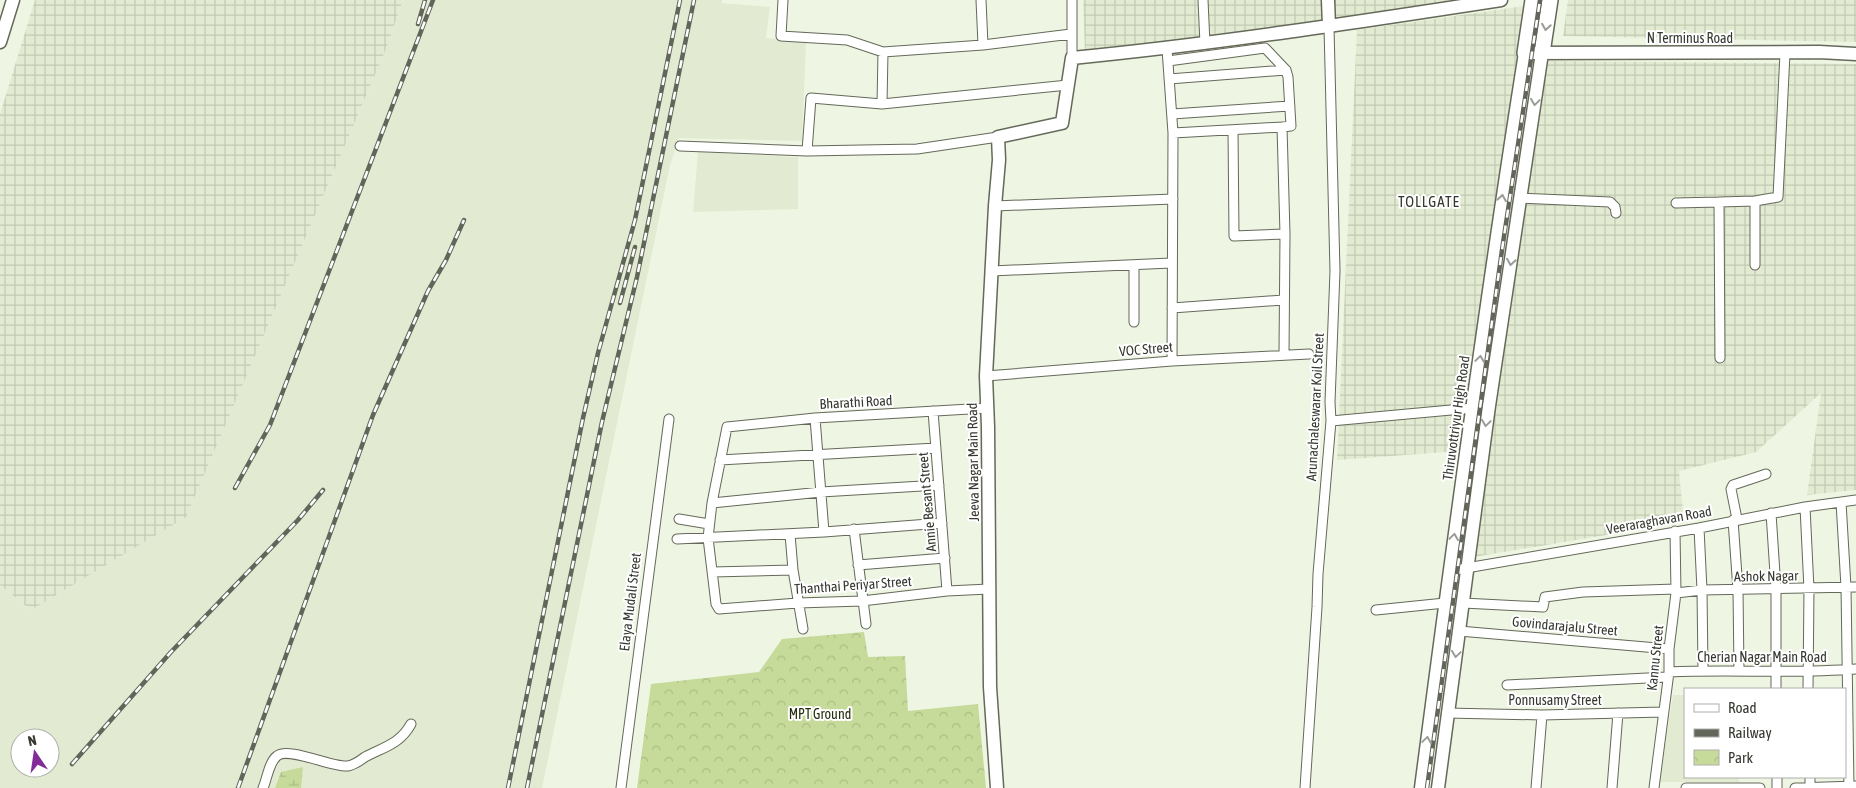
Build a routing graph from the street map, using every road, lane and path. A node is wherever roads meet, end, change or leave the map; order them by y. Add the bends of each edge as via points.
1 (13, 0) edge
2 (784, 0) edge
3 (981, 0) edge
4 (1072, 0) edge
5 (1203, 0) edge
6 (1328, 0) edge
7 (1501, 0) edge
8 (1533, 0) edge
9 (1550, 0) edge
10 (1329, 26) junction
11 (1071, 34) junction
12 (0, 42) edge
13 (1205, 44) junction
14 (983, 45) junction
15 (883, 52) junction
16 (1525, 53) junction
17 (1785, 53) junction
18 (1542, 54) junction
19 (1856, 54) edge
20 (1168, 55) junction
21 (1072, 58) junction
22 (1286, 70) junction
23 (1169, 79) junction
24 (1068, 85) junction
25 (882, 104) junction
26 (1290, 106) junction
27 (1172, 114) junction
28 (1282, 127) junction
29 (1233, 130) junction
30 (1173, 133) junction
31 (998, 137) junction
32 (680, 146) dead end
33 (807, 151) junction
34 (1520, 198) junction
35 (1173, 199) junction
36 (1755, 201) junction
37 (1719, 202) junction
38 (1676, 203) dead end
39 (995, 206) junction
40 (1616, 213) dead end
41 (1284, 234) junction
42 (1171, 263) junction
43 (1134, 265) junction
44 (1755, 265) dead end
45 (992, 271) junction
46 (1283, 300) junction
47 (1172, 308) junction
48 (1134, 322) dead end
49 (1284, 354) junction
50 (1309, 354) dead end
51 (1720, 358) dead end
52 (1172, 361) junction
53 (986, 376) junction
54 (987, 408) junction
55 (1473, 408) junction
56 (933, 411) junction
57 (815, 418) junction
58 (668, 419) dead end
59 (1331, 420) junction
60 (936, 448) junction
61 (818, 454) junction
62 (720, 460) junction
63 (1766, 474) dead end
64 (939, 485) junction
65 (821, 492) junction
66 (1856, 500) edge
67 (1841, 502) junction
68 (712, 503) junction
69 (1805, 507) junction
70 (1771, 513) junction
71 (679, 519) dead end
72 (1735, 520) junction
73 (942, 523) junction
74 (710, 524) junction
75 (1699, 528) junction
76 (854, 530) junction
77 (1676, 531) junction
78 (824, 532) junction
79 (790, 534) junction
80 (708, 538) junction
81 (677, 539) dead end
82 (945, 558) junction
83 (858, 564) junction
84 (1467, 568) junction
85 (793, 570) junction
86 (1449, 571) junction
87 (712, 572) junction
88 (1846, 587) junction
89 (1856, 587) edge
90 (990, 589) junction
91 (1776, 589) junction
92 (1809, 589) junction
93 (1702, 590) junction
94 (1738, 590) junction
95 (948, 591) junction
96 (1676, 591) junction
97 (862, 600) junction
98 (798, 603) junction
99 (1445, 603) junction
100 (1463, 603) junction
101 (1376, 610) dead end
102 (866, 624) dead end
103 (803, 629) dead end
104 (1459, 631) junction
105 (1669, 650) junction
106 (1851, 669) edge
107 (1703, 670) junction
108 (1808, 670) junction
109 (1739, 671) junction
110 (1776, 671) junction
111 (1668, 675) junction
112 (1507, 685) dead end
113 (1776, 688) edge
114 (1808, 688) edge
115 (1663, 712) junction
116 (1448, 713) junction
117 (1618, 713) junction
118 (1542, 715) junction
119 (411, 724) dead end
120 (1851, 787) edge
121 (263, 788) edge
122 (621, 788) edge
123 (996, 788) edge
124 (1305, 788) edge
125 (1420, 788) edge
126 (1438, 788) edge
127 (1536, 788) edge
128 (1612, 788) edge
129 (1654, 788) edge
130 (1686, 788) edge
131 (1738, 788) edge
132 (1760, 788) edge
133 (1795, 788) edge
134 (1810, 788) edge

1 - 12 main road
2 - 15 street via 781,36 847,40
3 - 14 street
4 - 11 street
5 - 13 street
6 - 10 main road
7 - 10 main road
8 - 16 main road
9 -> 18 main road
10 - 13 main road
10 - 59 street, Arunachaleswarar Koil Street via 1335,271
11 - 14 street
11 - 21 street
13 - 20 main road
14 - 15 street
15 - 25 street
16 - 18 main road, N Terminus Road
55 -> 16 main road, Thiruvottriyur High Road
17 - 18 main road, N Terminus Road
17 - 19 main road, N Terminus Road
17 - 36 street via 1778,197
18 -> 34 main road
20 - 21 main road
20 - 22 street via 1265,48
20 - 23 street
21 - 24 main road
22 - 23 street
22 - 26 street
23 - 27 street
24 - 25 street
24 - 31 main road via 1062,123
25 - 33 street via 812,98
26 - 27 street
26 - 28 street via 1291,126
27 - 30 street
28 - 29 street
28 - 41 street
29 - 30 street
29 - 41 street via 1234,236
30 - 35 street
31 - 33 street via 917,149
31 - 39 main road, Jeeva Nagar Main Road
32 - 33 street
34 - 40 street via 1610,202
34 -> 84 main road
35 - 39 street
35 - 42 street
36 - 37 street
36 - 44 street
37 - 38 street
37 - 51 street
39 - 45 main road, Jeeva Nagar Main Road
41 - 46 street
42 - 43 street
42 - 47 street
43 - 45 street
43 - 48 street
45 - 53 main road, Jeeva Nagar Main Road
46 - 47 street
46 - 49 street
47 - 52 street
49 - 50 street, VOC Street
49 - 52 street, VOC Street
52 - 53 street, VOC Street
53 - 54 main road, Jeeva Nagar Main Road
54 - 56 street, Bharathi Road
54 - 90 main road, Jeeva Nagar Main Road
55 - 59 street
86 -> 55 main road, Thiruvottriyur High Road
56 - 57 street, Bharathi Road
56 - 60 street, Annie Besant Street
57 - 61 street
57 - 62 street, Bharathi Road via 726,427
58 - 122 street, Elaya Mudali Street
59 - 124 street, Arunachaleswarar Koil Street
60 - 61 street
60 - 64 street, Annie Besant Street
61 - 62 street
61 - 65 street
62 - 68 street
63 - 72 street via 1733,485
64 - 65 street
64 - 73 street, Annie Besant Street
65 - 68 street
65 - 78 street
66 - 67 street, Veeraraghavan Road
67 - 69 street, Veeraraghavan Road
67 - 88 street
68 - 74 street
69 - 70 street, Veeraraghavan Road
69 - 92 street
70 - 72 street, Veeraraghavan Road
70 - 91 street
71 - 74 street
72 - 75 street, Veeraraghavan Road
72 - 94 street
73 - 76 street
73 - 82 street, Annie Besant Street
74 - 80 street
75 - 77 street, Veeraraghavan Road
75 - 93 street
76 - 78 street
76 - 83 street
77 - 84 street, Veeraraghavan Road
77 - 96 street, Kannu Street
78 - 79 street
79 - 80 street
79 - 85 street
80 - 81 street
80 - 87 street
82 - 83 street
82 - 95 street, Annie Besant Street
83 - 97 street
84 - 86 street, Veeraraghavan Road
84 - 100 main road
85 - 87 street
85 - 98 street
86 - 99 main road, Thiruvottriyur High Road
87 - 98 street, Thanthai Periyar Street via 719,610
88 - 89 street, Ashok Nagar
88 - 92 street, Ashok Nagar
88 - 106 street
90 - 95 street, Thanthai Periyar Street
90 - 123 main road, Jeeva Nagar Main Road via 990,687
91 - 92 street, Ashok Nagar
91 - 94 street, Ashok Nagar
91 - 110 street
92 - 108 street
93 - 94 street, Ashok Nagar
93 - 96 street, Ashok Nagar
93 - 107 street
94 - 109 street
95 - 97 street, Thanthai Periyar Street
96 - 100 street, Ashok Nagar via 1583,592 1544,597 1543,607
96 - 105 street, Kannu Street
97 - 98 street, Thanthai Periyar Street
97 - 102 street
98 - 103 street
99 - 101 street
125 -> 99 main road, Thiruvottriyur High Road
100 - 104 main road
104 - 105 street, Govindarajalu Street
104 -> 116 main road
105 - 111 street, Kannu Street
106 - 108 street, Cherian Nagar Main Road
106 - 120 street
107 - 109 street, Cherian Nagar Main Road
107 - 111 street, Cherian Nagar Main Road
108 - 110 street, Cherian Nagar Main Road
108 - 114 street
109 - 110 street, Cherian Nagar Main Road
110 - 113 street
111 - 112 street, Cherian Nagar Main Road
111 - 115 street, Kannu Street
115 - 117 street, Ponnusamy Street
115 - 129 street, Kannu Street
116 - 118 street, Ponnusamy Street
116 - 126 main road
117 - 118 street, Ponnusamy Street
117 - 128 street
118 - 127 street
119 - 121 street via 406,734 388,748 348,766 298,755 278,755
120 - 134 street
130 - 131 street
131 - 132 street
133 - 134 street

